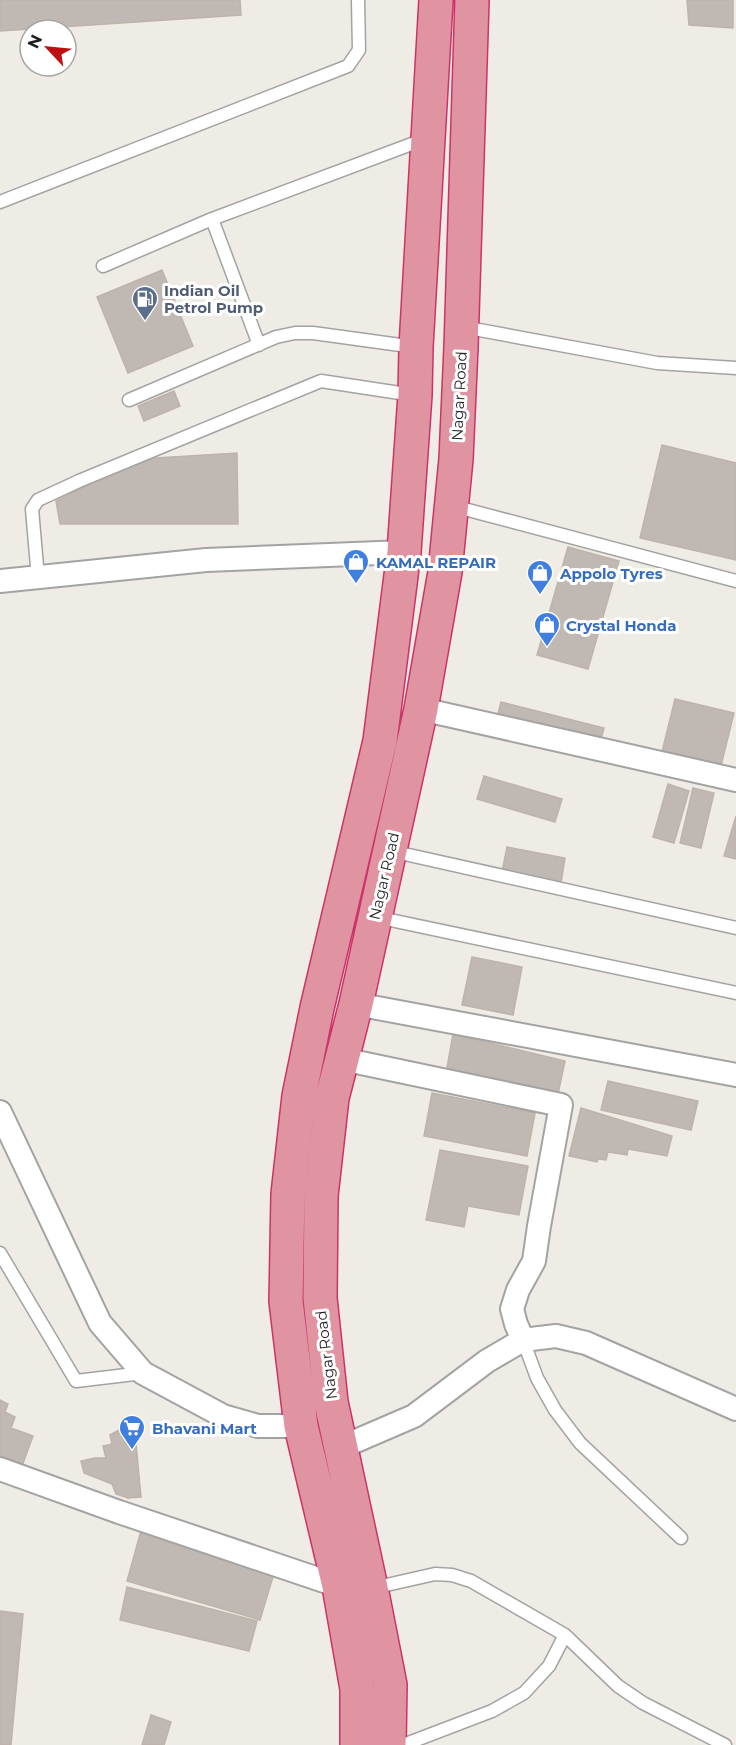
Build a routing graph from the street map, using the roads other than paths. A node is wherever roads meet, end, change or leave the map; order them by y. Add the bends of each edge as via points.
1 (358, 0) edge
2 (436, 0) edge
3 (472, 0) edge
4 (429, 137) junction
5 (0, 202) edge
6 (212, 219) junction
7 (103, 266) dead end
8 (462, 327) junction
9 (259, 345) junction
10 (416, 347) junction
11 (736, 368) edge
12 (415, 395) junction
13 (129, 400) dead end
14 (452, 505) junction
15 (404, 552) junction
16 (38, 578) junction
17 (0, 580) edge
18 (736, 581) edge
19 (421, 709) junction
20 (736, 780) edge
21 (390, 850) junction
22 (375, 917) junction
23 (736, 928) edge
24 (736, 993) edge
25 (356, 1004) junction
26 (342, 1059) junction
27 (736, 1075) edge
28 (0, 1112) edge
29 (0, 1253) edge
30 (523, 1340) junction
31 (143, 1373) junction
32 (736, 1409) edge
33 (302, 1426) junction
34 (342, 1447) junction
35 (0, 1469) edge
36 (681, 1538) dead end
37 (339, 1586) junction
38 (371, 1588) junction
39 (565, 1635) junction
40 (357, 1745) edge
41 (389, 1745) edge
42 (403, 1745) edge
43 (725, 1745) edge

1 - 5 lane via 359,50 348,66
2 - 4 highway
3 - 8 highway, Nagar Road
4 - 6 lane
4 - 10 highway
6 - 7 lane
6 - 9 lane
8 - 11 lane via 657,363
8 - 14 highway, Nagar Road
9 - 10 lane via 276,337 313,333
9 - 13 lane
10 - 12 highway
12 - 15 highway
12 - 16 lane via 321,381 38,500 32,509
14 - 18 lane
14 - 19 highway, Nagar Road via 445,572
15 - 16 street via 206,560
15 - 33 highway via 380,741 299,1096 288,1194 286,1301
16 - 17 street
19 - 20 street
19 - 21 highway, Nagar Road
21 - 22 highway, Nagar Road
21 - 23 lane
22 - 24 lane
22 - 25 highway, Nagar Road
25 - 26 highway, Nagar Road
25 - 27 street
26 - 30 street via 561,1105 534,1261 512,1309
26 - 34 highway, Nagar Road via 332,1098 321,1196 320,1298 331,1402
28 - 31 street via 100,1323
29 - 31 lane via 75,1381
30 - 32 street via 556,1336 586,1343
30 - 34 street via 487,1361 414,1416
30 - 36 lane via 537,1378 580,1443
31 - 33 street via 223,1416 258,1426
33 - 37 highway
34 - 38 highway, Nagar Road
35 - 37 street
37 - 40 highway via 357,1689
38 - 39 lane via 435,1574 452,1575 471,1581
38 - 41 highway, Nagar Road via 390,1685
39 - 42 lane via 549,1666 524,1693 492,1711
39 - 43 lane via 618,1686

